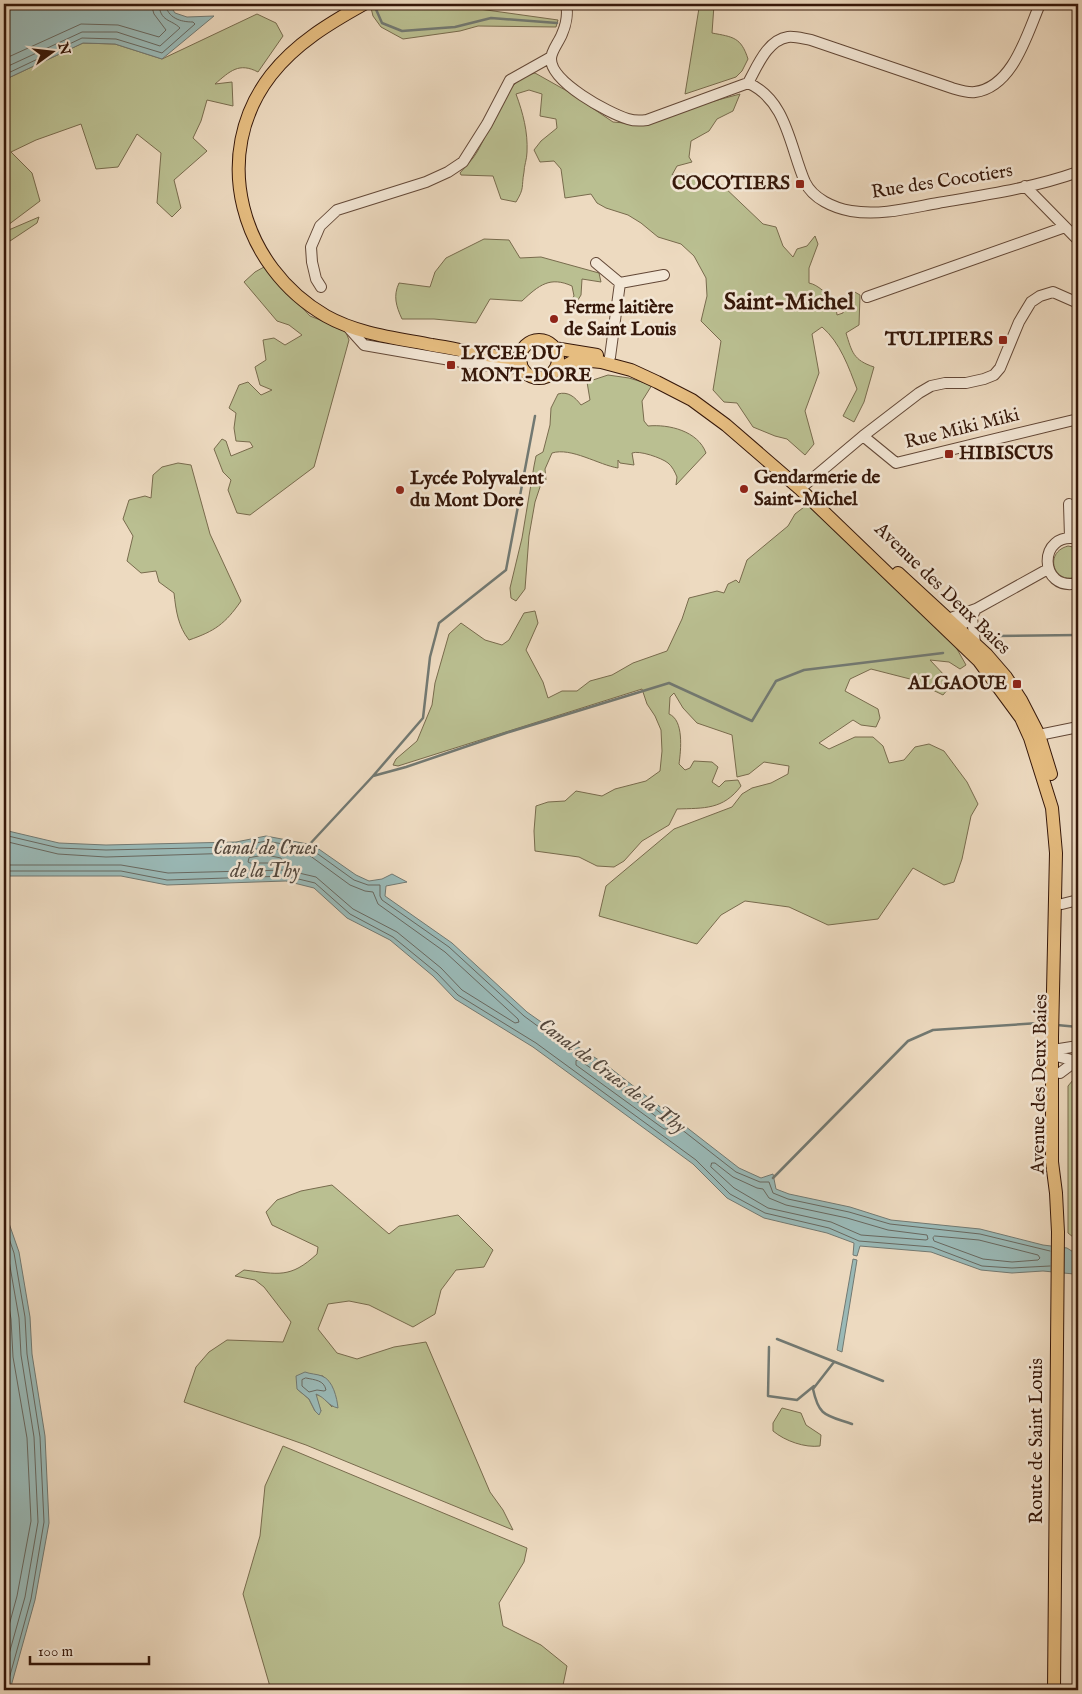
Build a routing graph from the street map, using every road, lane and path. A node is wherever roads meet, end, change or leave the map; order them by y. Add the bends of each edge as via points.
1 (364, 4) edge
2 (566, 4) edge
3 (1040, 4) edge
4 (551, 57) junction
5 (748, 83) junction
6 (1078, 172) edge
7 (1025, 186) junction
8 (1065, 227) junction
9 (1078, 240) edge
10 (596, 263) dead end
11 (664, 275) dead end
12 (620, 284) junction
13 (321, 288) dead end
14 (867, 298) dead end
15 (1078, 303) edge
16 (345, 324) junction
17 (423, 343) junction
18 (554, 348) junction
19 (524, 349) junction
20 (610, 358) junction
21 (522, 366) junction
22 (552, 373) junction
23 (1078, 419) edge
24 (863, 436) junction
25 (802, 487) junction
26 (1069, 504) dead end
27 (1074, 538) edge
28 (1048, 569) junction
29 (1078, 583) edge
30 (907, 593) junction
31 (974, 613) junction
32 (952, 623) junction
33 (974, 643) junction
34 (1078, 727) edge
35 (1034, 736) junction
36 (1078, 900) edge
37 (1062, 904) junction
38 (1057, 1016) junction
39 (1057, 1046) junction
40 (1078, 1046) edge
41 (1077, 1060) edge
42 (1060, 1073) junction
43 (1056, 1193) junction
44 (1054, 1690) edge

1 - 16 main road, Avenue des Deux Baies via 310,37 282,62 251,109 240,156 243,207 261,251 280,278 303,300
2 - 4 street via 562,34
3 - 5 street via 1010,70 991,87 981,91 952,88 811,40 793,37 773,44
4 - 5 street via 554,71 596,105 638,121
4 - 13 street via 510,80 463,162 426,182 337,210 320,226 311,246 316,279
5 - 7 street, Rue des Cocotiers via 764,91 774,102 811,192 836,207 882,212
6 - 7 street, Rue des Cocotiers
7 - 8 street
8 - 9 street
8 - 14 street
10 - 12 street
11 - 12 street
12 - 20 street
15 - 24 street via 1053,292 1040,296 1031,302 1019,322 994,375 966,383 931,386
16 - 17 main road, Avenue des Deux Baies via 379,335
16 - 21 street via 364,345 479,365
17 - 19 main road, Avenue des Deux Baies via 471,349
17 - 21 main road, Avenue des Deux Baies via 510,358
18 - 19 main road, Avenue des Deux Baies via 538,340
18 - 20 main road, Avenue des Deux Baies
18 - 22 main road via 558,363
19 - 21 main road
20 - 25 main road, Avenue des Deux Baies via 654,372 695,394 757,442
21 - 22 main road, Avenue des Deux Baies via 527,374 537,378
22 - 25 main road, Avenue des Deux Baies via 572,362 591,360 631,370 658,382 692,400
23 - 24 street, Rue Miki Miki via 896,463
24 - 25 street
25 - 30 main road, Avenue des Deux Baies
25 - 32 main road, Avenue des Deux Baies
26 - 27 street
27 - 28 street via 1056,542 1048,554
28 - 29 street via 1058,581
28 - 31 street
30 - 32 street via 917,597 947,624
30 - 35 main road, Avenue des Deux Baies via 979,661
31 - 32 street via 964,625
31 - 33 street
32 - 33 main road, Avenue des Deux Baies
33 - 35 main road, Avenue des Deux Baies via 1006,677 1021,700
34 - 35 street
35 - 37 main road, Avenue des Deux Baies via 1049,768 1057,802
35 - 38 main road, Avenue des Deux Baies via 1052,808
36 - 37 street
37 - 38 main road, Avenue des Deux Baies
38 - 39 main road, Avenue des Deux Baies
39 - 40 street
39 - 41 street
39 - 42 main road, Avenue des Deux Baies
39 - 43 main road, Avenue des Deux Baies via 1052,1162
41 - 42 street
42 - 43 main road, Avenue des Deux Baies
43 - 44 main road, Route de Saint Louis

